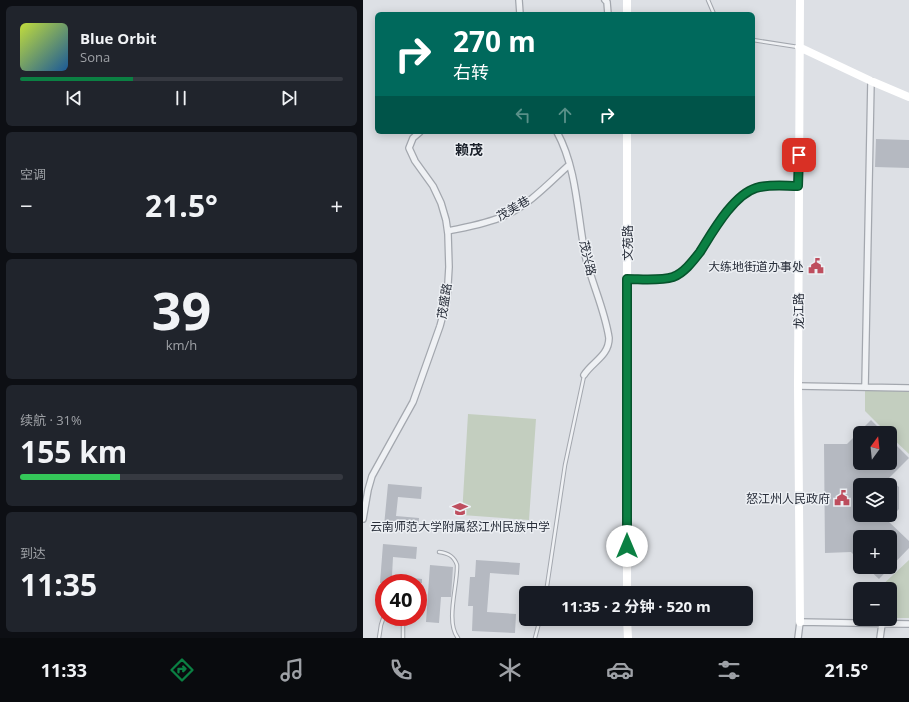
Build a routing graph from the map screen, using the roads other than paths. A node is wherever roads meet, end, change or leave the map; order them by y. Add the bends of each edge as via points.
1 (519, 0) edge
2 (605, 0) edge
3 (627, 0) edge
4 (708, 0) edge
5 (800, 0) edge
6 (519, 12) edge
7 (607, 12) edge
8 (627, 12) edge
9 (713, 12) edge
10 (755, 40) edge
11 (799, 47) junction
12 (871, 81) junction
13 (909, 97) edge
14 (418, 134) edge
15 (558, 134) edge
16 (627, 134) edge
17 (569, 165) junction
18 (798, 186) junction
19 (448, 231) junction
20 (627, 279) junction
21 (584, 376) joint
22 (798, 386) junction
23 (865, 387) junction
24 (909, 388) edge
25 (363, 519) edge
26 (439, 552) dead end
27 (547, 586) edge
28 (627, 586) edge
29 (800, 622) junction
30 (853, 623) edge
31 (897, 624) edge
32 (909, 624) edge
33 (381, 626) edge
34 (403, 626) edge
35 (538, 626) edge
36 (627, 626) edge
37 (882, 626) edge
38 (379, 638) edge
39 (403, 638) edge
40 (458, 638) edge
41 (535, 638) edge
42 (628, 638) edge
43 (798, 638) edge
44 (880, 638) edge

1 - 6 street
2 - 7 street
3 - 8 main road
4 - 9 lane
5 - 11 main road, 龙江路
10 - 11 lane
11 - 12 main road
11 - 18 main road, 龙江路
12 - 13 main road
12 - 23 street
14 - 19 street, 茂盛路 via 411,141 410,151 437,194
15 - 17 street, 茂兴路
16 - 20 main road, 文苑路
17 - 19 street, 茂美巷 via 528,201 505,216 475,226
17 - 21 street, 茂兴路 via 587,260 609,338 605,352
18 - 20 street via 768,186 745,193 722,218 695,258 683,271 674,276
18 - 22 main road, 龙江路
19 - 25 street, 茂盛路 via 446,307 411,406 375,469
20 - 28 main road, 文苑路
21 - 27 lane via 565,465
22 - 23 street
22 - 29 main road, 龙江路
23 - 24 street
26 - 40 lane via 451,555 457,565 453,620 454,633
29 - 30 street
29 - 43 street
31 - 32 street
33 - 38 lane
34 - 39 lane
35 - 41 lane
36 - 42 main road
37 - 44 street

